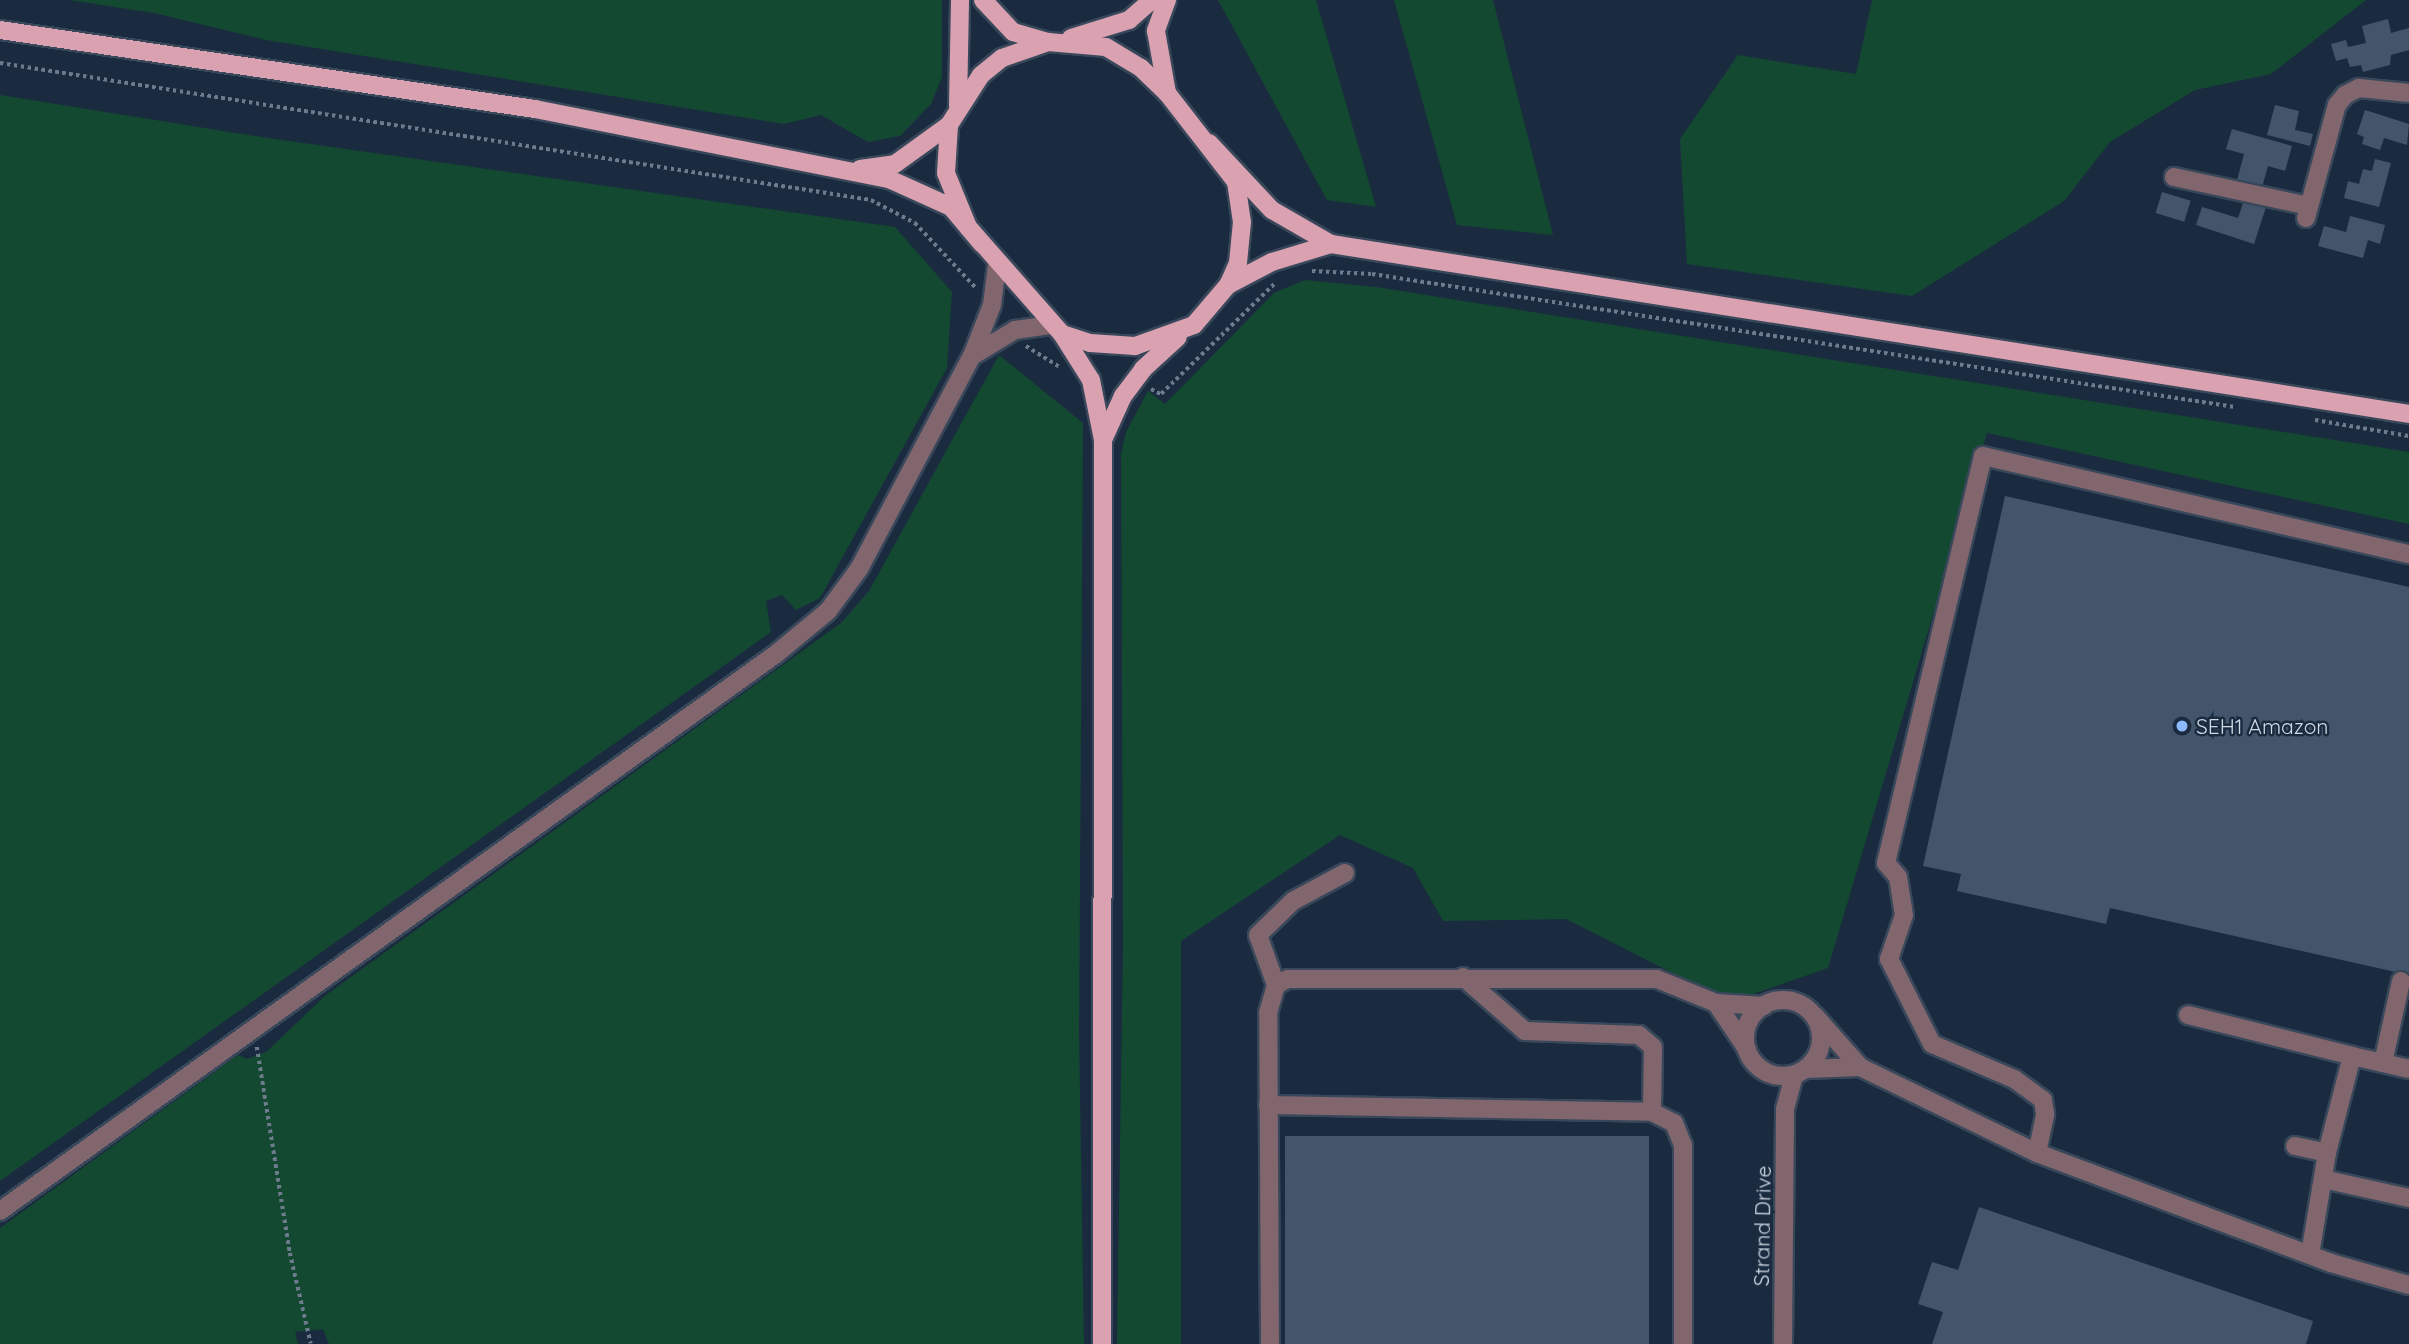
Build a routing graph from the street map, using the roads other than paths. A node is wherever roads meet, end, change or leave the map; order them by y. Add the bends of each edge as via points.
1 (960, 0) edge
2 (983, 0) edge
3 (1152, 0) edge
4 (1167, 0) edge
5 (0, 30) edge
6 (1053, 42) junction
7 (1167, 93) junction
8 (2409, 93) edge
9 (958, 106) junction
10 (949, 125) junction
11 (1209, 144) junction
12 (843, 171) junction
13 (2174, 177) dead end
14 (982, 244) junction
15 (1331, 244) junction
16 (997, 265) junction
17 (1228, 285) junction
18 (1194, 324) junction
19 (1056, 329) junction
20 (972, 356) junction
21 (2409, 414) edge
22 (1103, 440) junction
23 (2409, 554) edge
24 (1345, 873) dead end
25 (1463, 977) junction
26 (2401, 981) dead end
27 (1276, 985) junction
28 (1716, 1003) junction
29 (1764, 1006) junction
30 (2188, 1015) dead end
31 (1815, 1016) junction
32 (1747, 1051) junction
33 (2352, 1056) junction
34 (2383, 1063) junction
35 (1860, 1067) junction
36 (2409, 1069) edge
37 (1764, 1071) junction
38 (1800, 1072) junction
39 (1268, 1105) junction
40 (1786, 1109) junction
41 (1652, 1112) junction
42 (2295, 1146) dead end
43 (2036, 1153) junction
44 (2327, 1153) junction
45 (2323, 1180) junction
46 (2409, 1198) edge
47 (0, 1211) edge
48 (2310, 1255) junction
49 (2409, 1285) edge
50 (1102, 1344) edge
51 (1270, 1344) edge
52 (1683, 1344) edge
53 (1783, 1344) edge

1 - 9 main road
2 - 6 main road via 1013,32
3 - 6 main road via 1129,20
4 - 7 main road via 1156,31
5 - 12 main road via 535,109
6 - 7 main road via 1106,47 1141,68
6 - 9 main road via 1002,58 981,75
7 - 11 main road
8 - 13 street via 2359,88 2345,95 2337,105 2307,212
9 - 10 main road
10 - 12 main road via 895,164
10 - 14 main road via 946,173 968,227
11 - 15 main road via 1272,210
11 - 17 main road via 1237,183 1238,263
12 - 14 main road via 889,179 951,207
14 - 16 main road
15 - 17 main road via 1272,262
15 - 21 main road
16 - 19 main road
16 - 20 street via 992,305
17 - 18 main road
18 - 19 main road via 1135,345 1090,343
18 - 22 main road via 1157,354 1135,381
19 - 20 street via 1015,330
19 - 22 main road via 1091,380
20 - 47 street via 859,569 828,611
22 - 50 main road
23 - 43 street via 1983,456 1886,863 1898,877 1904,915 1889,959 1923,1030 1938,1048 2033,1089 2043,1100 2045,1114
24 - 27 street via 1293,901 1258,935
25 - 27 street via 1289,979
25 - 28 street via 1657,979
25 - 41 street via 1525,1031 1639,1035 1653,1046
26 - 34 street
27 - 39 street via 1269,996
28 - 29 street
28 - 32 street
29 - 31 street via 1797,1003
29 - 32 street via 1748,1025
30 - 33 street
31 - 35 street
31 - 38 street via 1822,1039
32 - 37 street
33 - 34 street
33 - 44 street
34 - 36 street
35 - 38 street
35 - 43 street
37 - 38 street
37 - 40 street
38 - 40 street, Strand Drive
39 - 41 street
39 - 51 street
40 - 53 street, Strand Drive
41 - 52 street via 1674,1123 1683,1145
42 - 44 street
43 - 48 street
44 - 45 street
45 - 46 street
45 - 48 street
48 - 49 street

